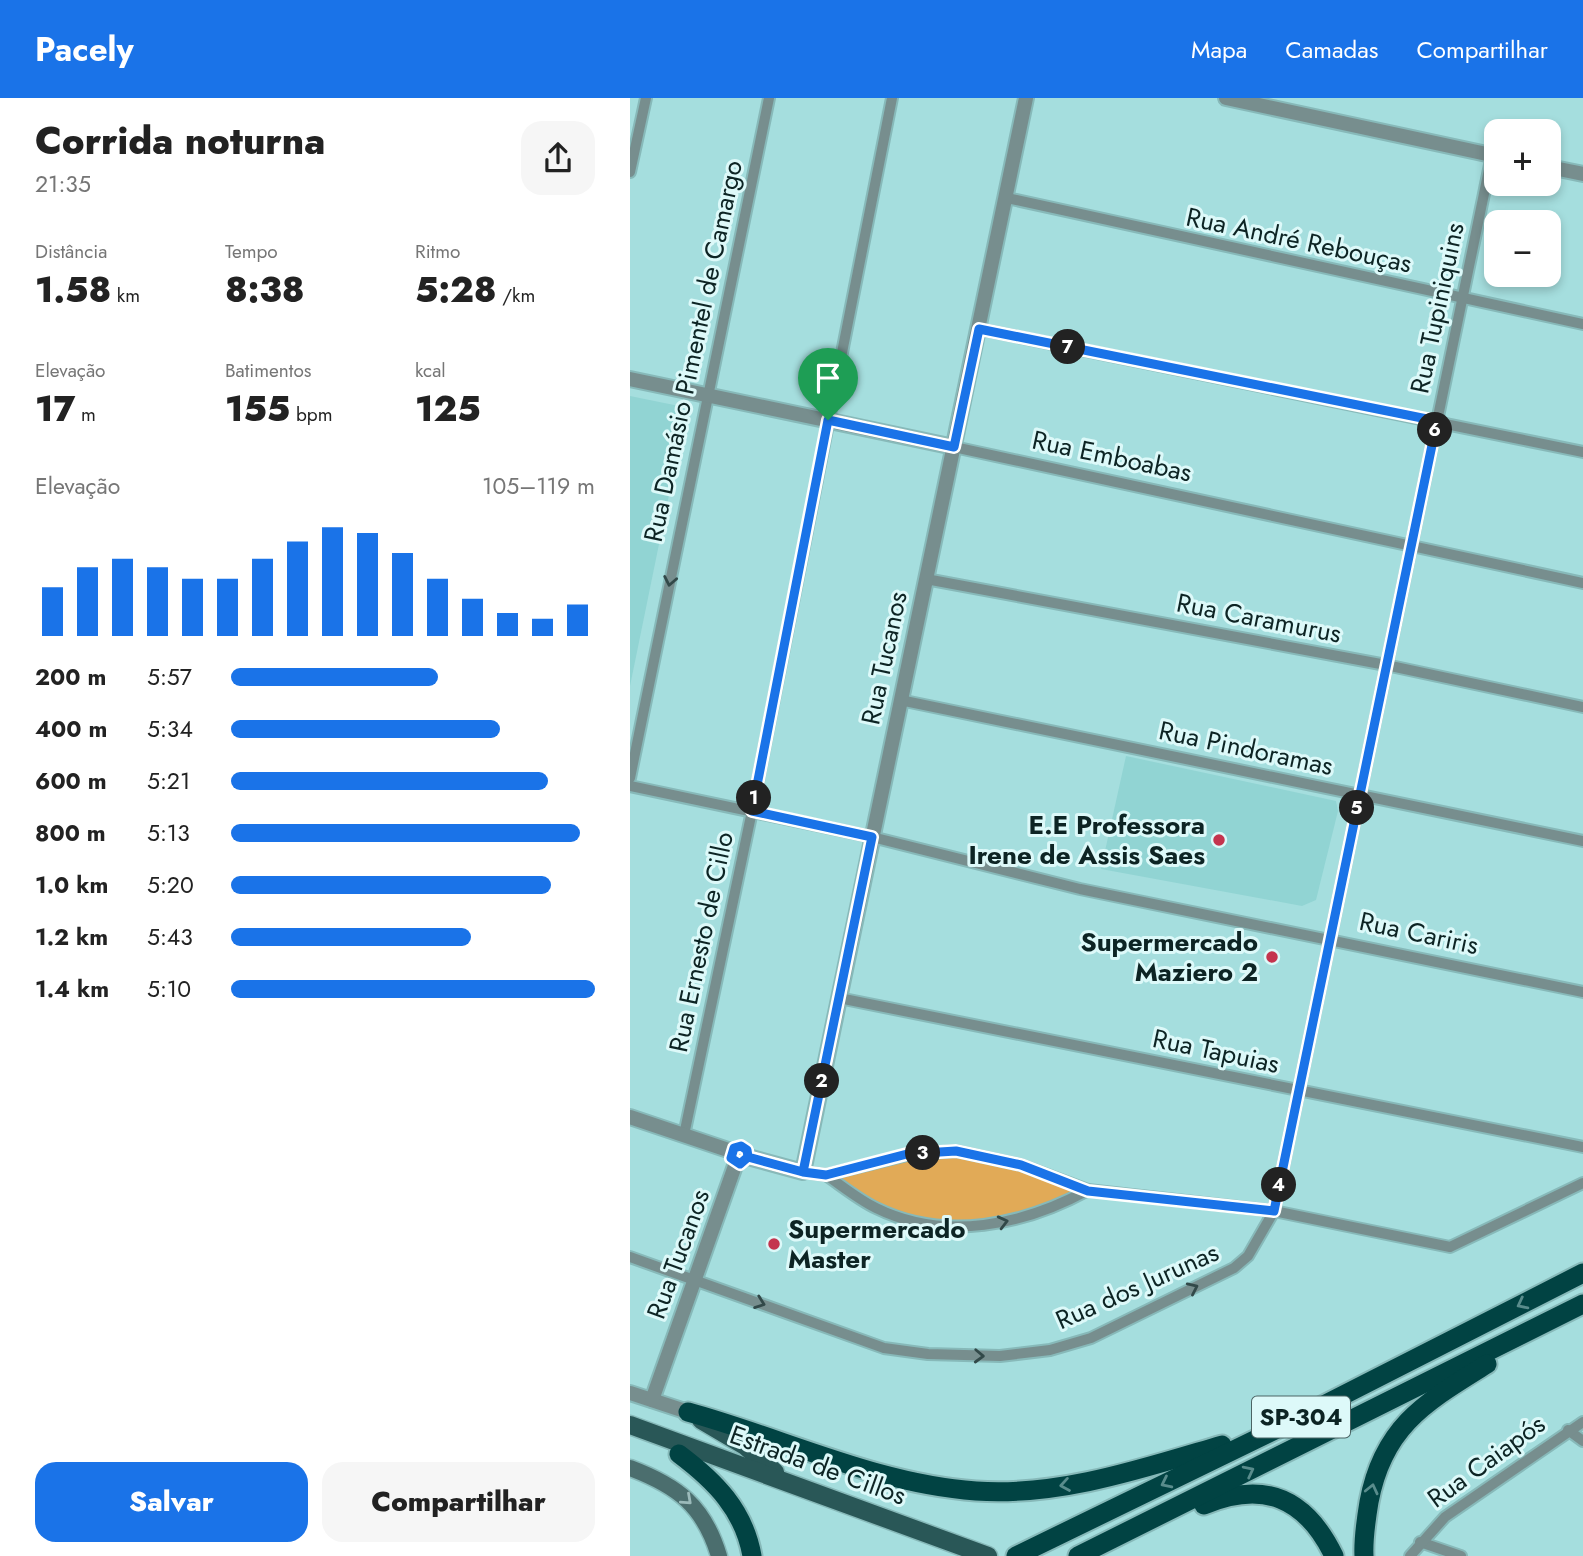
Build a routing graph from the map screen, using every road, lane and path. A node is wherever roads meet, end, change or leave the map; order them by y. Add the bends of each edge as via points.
1 (646, 98) edge
2 (769, 98) edge
3 (892, 98) edge
4 (1026, 98) edge
5 (1226, 98) edge
6 (1484, 153) edge
7 (1561, 169) edge
8 (630, 172) edge
9 (1583, 174) edge
10 (1485, 196) edge
11 (1007, 198) junction
12 (1462, 299) junction
13 (1583, 324) edge
14 (979, 329) junction
15 (630, 379) edge
16 (707, 394) junction
17 (828, 420) junction
18 (1437, 421) junction
19 (954, 447) junction
20 (1583, 452) edge
21 (1411, 545) junction
22 (926, 579) junction
23 (1583, 583) edge
24 (1387, 666) junction
25 (900, 700) junction
26 (1583, 707) edge
27 (630, 778) edge
28 (630, 786) edge
29 (1360, 795) junction
30 (752, 811) junction
31 (872, 837) junction
32 (1583, 841) edge
33 (1330, 938) junction
34 (1583, 992) edge
35 (839, 998) junction
36 (1298, 1091) junction
37 (630, 1117) edge
38 (684, 1135) junction
39 (1583, 1147) edge
40 (739, 1157) junction
41 (803, 1172) junction
42 (826, 1175) junction
43 (1583, 1183) edge
44 (1088, 1191) junction
45 (1274, 1211) junction
46 (630, 1257) edge
47 (1583, 1273) edge
48 (695, 1279) junction
49 (1580, 1305) edge
50 (630, 1393) edge
51 (652, 1401) junction
52 (688, 1412) junction
53 (1583, 1422) edge
54 (630, 1424) edge
55 (1567, 1430) junction
56 (1273, 1431) junction
57 (630, 1437) edge
58 (1583, 1441) edge
59 (680, 1454) junction
60 (630, 1468) edge
61 (783, 1479) junction
62 (1420, 1542) junction
63 (986, 1555) edge
64 (719, 1556) edge
65 (752, 1556) edge
66 (956, 1556) edge
67 (1017, 1556) edge
68 (1079, 1556) edge
69 (1334, 1556) edge
70 (1364, 1556) edge
71 (1410, 1556) edge
72 (1461, 1556) edge

1 - 8 street
2 - 16 street, Rua Damásio Pimentel de Camargo
3 - 17 street, Rua Ernesto de Cillo
4 - 11 street, Rua Tucanos
5 - 6 street
7 - 9 street
10 - 12 street, Rua Tupiniquins
11 - 12 street, Rua André Rebouças
11 - 14 street, Rua Tucanos
12 - 13 street, Rua André Rebouças
12 - 18 street, Rua Tupiniquins
14 - 18 street
14 - 19 street, Rua Tucanos
15 - 16 street, Rua Emboabas
16 - 17 street, Rua Emboabas
16 -> 27 street, Rua Damásio Pimentel de Camargo
17 - 19 street, Rua Emboabas
17 - 30 street, Rua Ernesto de Cillo
18 - 20 street
18 - 21 street, Rua Tupiniquins
19 - 21 street, Rua Emboabas
19 - 22 street, Rua Tucanos
21 - 23 street, Rua Emboabas
21 - 24 street, Rua Tupiniquins
22 - 24 street, Rua Caramurus
22 - 25 street, Rua Tucanos
24 - 26 street, Rua Caramurus
24 - 29 street, Rua Tupiniquins
25 - 29 street, Rua Pindoramas
25 - 31 street, Rua Tucanos
28 - 30 street, Rua Cariris
29 - 32 street, Rua Pindoramas
29 - 33 street, Rua Tupiniquins
30 - 31 street, Rua Cariris
30 - 38 street, Rua Ernesto de Cillo
31 - 33 street, Rua Cariris via 1080,889
31 - 35 street, Rua Tucanos
33 - 34 street, Rua Cariris
33 - 36 street, Rua Tupiniquins
35 - 36 street, Rua Tapuias
35 - 41 street, Rua Tucanos
36 - 39 street, Rua Tapuias
36 - 45 street, Rua Tupiniquins
37 - 38 street
38 - 40 street
40 - 41 street
40 - 48 street, Rua Tucanos
41 - 42 street
42 - 44 street via 907,1154 956,1151 1021,1165
42 -> 44 street via 876,1208 918,1223 978,1228 1055,1209
43 - 45 street via 1450,1247
44 - 45 street
48 -> 45 street, Rua dos Jurunas via 884,1348 1000,1356 1050,1350 1091,1338 1234,1268 1248,1256
46 - 48 street, Rua dos Jurunas
47 -> 56 highway, SP-304
48 - 51 street, Rua Tucanos
68 -> 49 highway, SP-304
70 -> 49 highway via 1372,1484 1382,1455 1400,1427 1425,1403
50 - 51 street
51 - 52 street
56 -> 52 highway via 1066,1485 977,1491 883,1474
52 - 61 main road via 745,1446
53 - 55 street, Rua Caiapós
54 - 61 main road, Estrada de Cillos
55 - 58 street
55 - 62 street, Rua Caiapós via 1445,1517
56 -> 67 highway, SP-304
57 - 59 main road, Estrada de Cillos
59 - 65 highway via 730,1500 743,1522
59 - 66 main road, Estrada de Cillos
60 -> 64 main road via 659,1479 691,1504 711,1532
61 - 63 main road, Estrada de Cillos
62 - 71 street, Rua Caiapós
62 - 72 street
68 - 69 highway via 1221,1498 1245,1493 1274,1497 1297,1507 1314,1522

